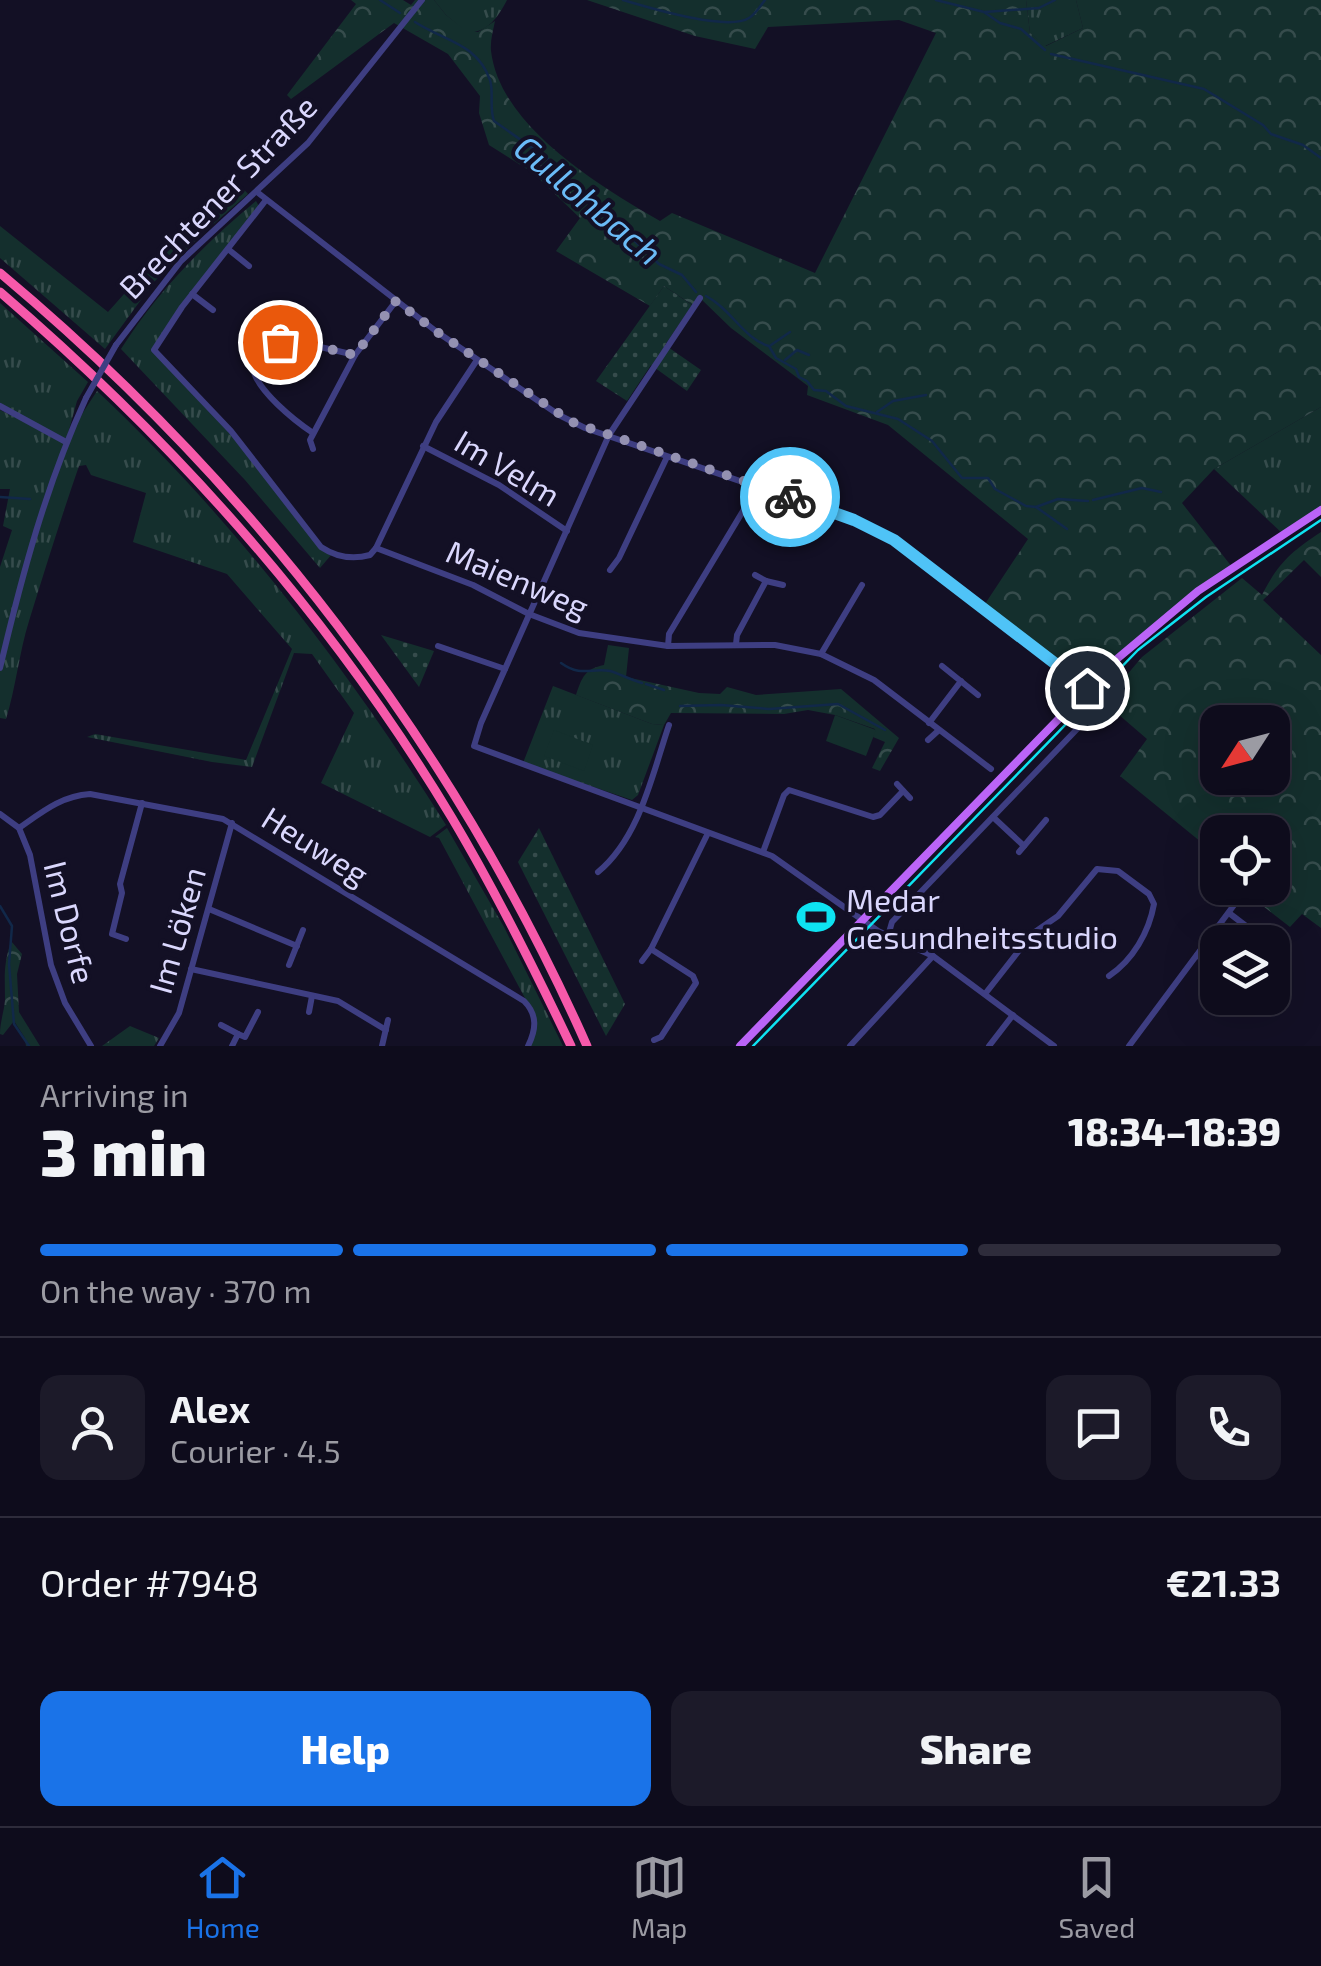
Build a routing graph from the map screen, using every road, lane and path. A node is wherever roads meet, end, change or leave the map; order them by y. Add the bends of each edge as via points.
1 (422, 0) edge
2 (257, 192) junction
3 (266, 200) junction
4 (228, 249) junction
5 (249, 266) dead end
6 (0, 273) edge
7 (0, 292) edge
8 (192, 294) junction
9 (700, 298) dead end
10 (396, 301) junction
11 (213, 310) dead end
12 (154, 350) joint
13 (355, 355) junction
14 (478, 360) junction
15 (0, 406) edge
16 (314, 432) junction
17 (609, 435) junction
18 (66, 442) junction
19 (424, 446) junction
20 (313, 448) dead end
21 (668, 457) junction
22 (758, 486) junction
23 (1321, 510) edge
24 (566, 531) junction
25 (376, 548) junction
26 (610, 570) dead end
27 (755, 575) dead end
28 (766, 581) junction
29 (783, 585) dead end
30 (862, 585) dead end
31 (530, 614) junction
32 (736, 644) junction
33 (438, 646) dead end
34 (668, 646) junction
35 (821, 654) junction
36 (942, 666) dead end
37 (0, 668) edge
38 (505, 669) junction
39 (961, 681) junction
40 (1087, 688) junction
41 (978, 695) dead end
42 (1091, 720) dead end
43 (929, 722) junction
44 (668, 726) dead end
45 (939, 730) junction
46 (928, 740) dead end
47 (991, 770) dead end
48 (896, 784) dead end
49 (904, 791) junction
50 (910, 798) dead end
51 (142, 803) junction
52 (641, 808) junction
53 (0, 814) edge
54 (993, 816) junction
55 (1046, 820) dead end
56 (232, 823) junction
57 (19, 828) junction
58 (708, 833) junction
59 (763, 852) junction
60 (598, 872) dead end
61 (1235, 905) edge
62 (209, 909) junction
63 (1229, 913) junction
64 (864, 920) junction
65 (1245, 925) edge
66 (303, 930) dead end
67 (888, 936) junction
68 (126, 938) dead end
69 (297, 946) junction
70 (651, 949) junction
71 (1197, 955) junction
72 (933, 956) junction
73 (1200, 957) edge
74 (642, 961) dead end
75 (289, 965) dead end
76 (191, 969) junction
77 (1109, 976) dead end
78 (985, 994) junction
79 (312, 996) junction
80 (258, 1012) dead end
81 (309, 1012) dead end
82 (1013, 1015) junction
83 (388, 1020) dead end
84 (221, 1025) dead end
85 (386, 1030) junction
86 (238, 1034) junction
87 (654, 1040) dead end
88 (91, 1046) edge
89 (160, 1046) edge
90 (232, 1046) edge
91 (382, 1046) edge
92 (528, 1046) edge
93 (571, 1046) edge
94 (587, 1046) edge
95 (740, 1046) edge
96 (850, 1046) edge
97 (989, 1046) edge
98 (1054, 1046) edge
99 (1129, 1046) edge

1 - 2 street, Brechtener Straße via 308,143
2 - 3 street
2 - 18 street, Brechtener Straße, bridge via 144,305
3 - 4 street, Brechtener Straße
3 - 10 street
4 - 5 street, Brechtener Straße
4 - 8 street, Brechtener Straße
6 - 94 highway via 206,467 353,644 480,835
7 - 93 highway via 157,437 341,653 468,845
8 - 11 street, Brechtener Straße
8 - 12 street, Brechtener Straße
9 - 17 street
10 - 13 street
10 - 14 street
12 - 25 street, Maienweg via 230,431 320,546 351,558 370,556
13 - 16 street
13 - 16 street via 290,340 253,368 266,391
14 - 17 street via 572,422
14 - 19 street
15 - 18 street
16 - 20 street
17 - 21 street
17 - 24 street
18 - 37 street, Brechtener Straße via 32,538
19 - 24 street, Im Velm via 499,485
19 - 25 street
21 - 22 street
21 - 26 street
22 - 34 street via 669,634
22 - 40 street via 894,540
23 - 40 main road via 1198,591
24 - 31 street
25 - 31 street, Maienweg
27 - 28 street
28 - 29 street
28 - 32 street
30 - 35 street
31 - 34 street, Maienweg via 579,633
31 - 38 street
32 - 34 street, Maienweg
32 - 35 street, Maienweg
33 - 38 street
35 - 43 street, Maienweg via 866,675
36 - 39 street
38 - 52 street via 474,746
39 - 41 street
39 - 43 street
40 - 64 main road
42 - 54 street
43 - 45 street, Maienweg
44 - 52 street
45 - 46 street
45 - 47 street, Maienweg
48 - 49 street
49 - 50 street
49 - 59 street via 873,817 789,790
51 - 56 street, Heuweg
51 - 57 street, Heuweg via 72,796
51 - 68 street via 112,934
52 - 58 street
52 - 60 street
53 - 57 street, Im Dorfe
54 - 55 street via 1022,849
54 - 67 street via 892,922
56 - 62 street, Im Löken
56 - 92 street, Heuweg via 524,1001 535,1021
57 - 88 street, Im Dorfe via 51,965
58 - 59 street
58 - 70 street
59 - 64 street
61 - 63 street
62 - 69 street
62 - 76 street, Im Löken
63 - 65 street
63 - 71 street
64 - 67 street
64 - 95 main road
66 - 69 street
67 - 72 street
69 - 75 street
70 - 74 street
70 - 87 street via 696,983
71 - 73 street
71 - 99 street
72 - 78 street
72 - 96 street
76 - 79 street
76 - 89 street, Im Löken via 179,1013
77 - 78 street via 1138,944 1154,904 1118,871 1104,867 1032,934
78 - 82 street
79 - 81 street
79 - 85 street via 338,1001
80 - 86 street via 245,1038
82 - 97 street
82 - 98 street
83 - 85 street
84 - 86 street
85 - 91 street
86 - 90 street

